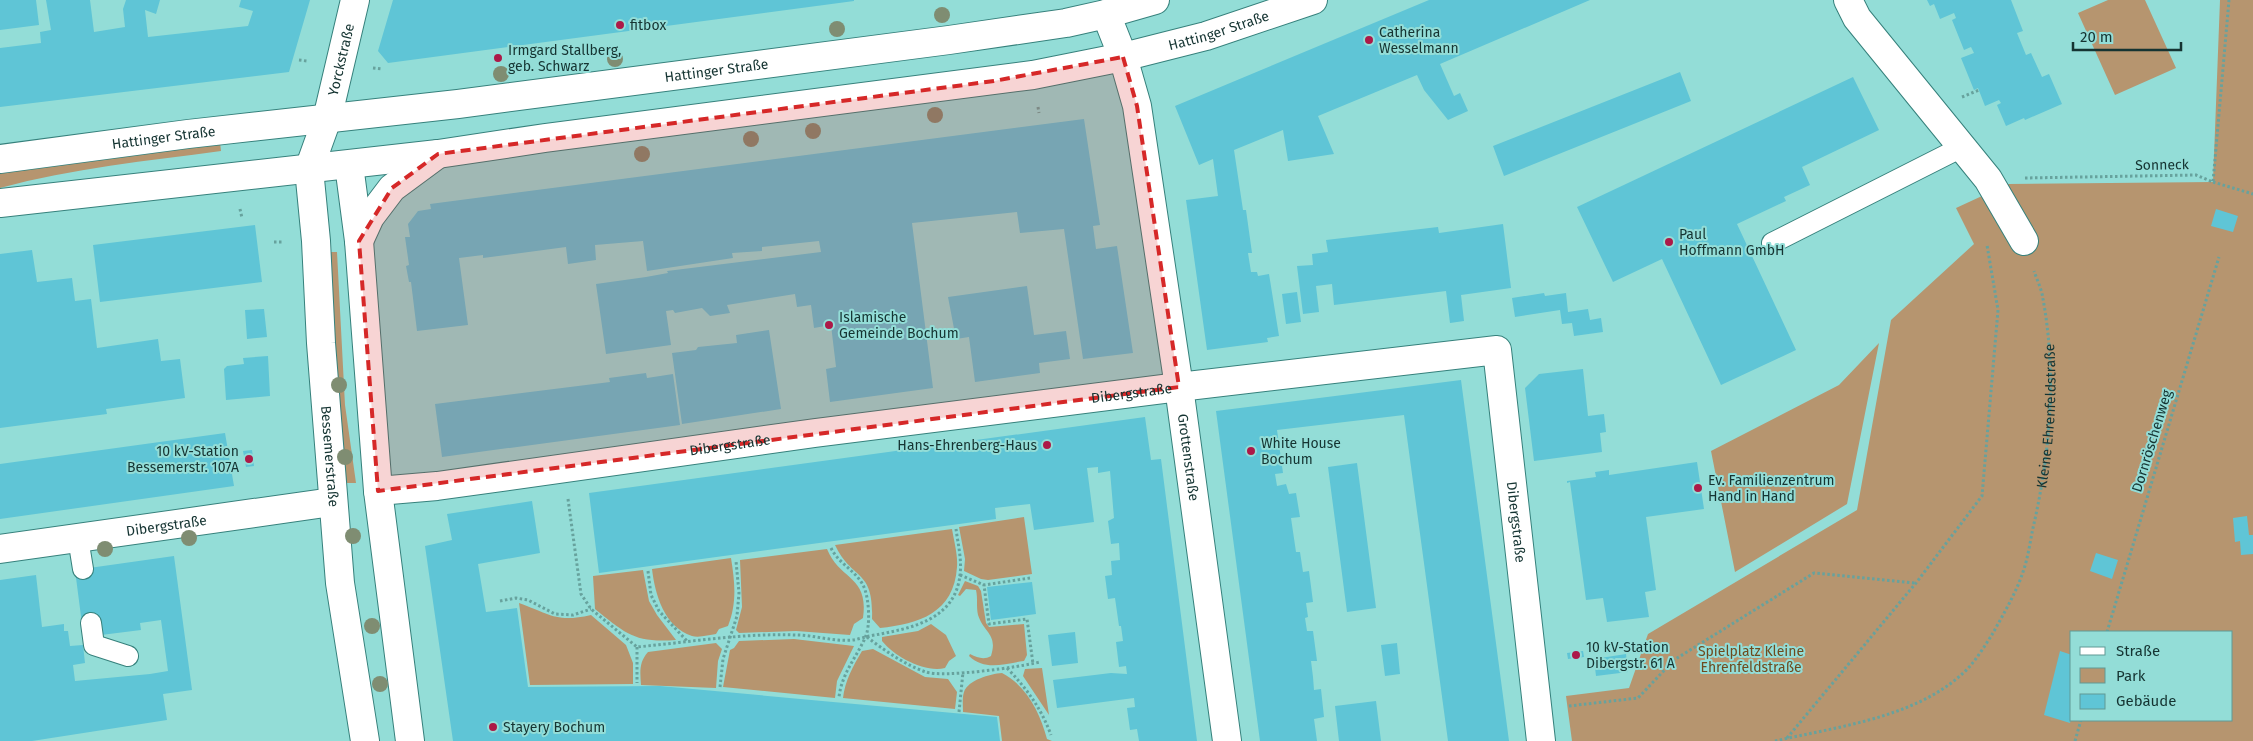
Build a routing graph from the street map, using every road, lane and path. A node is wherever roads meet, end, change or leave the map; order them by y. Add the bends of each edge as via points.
1 (355, 0) edge
2 (1154, 0) edge
3 (1313, 0) edge
4 (1848, 0) edge
5 (2230, 0) edge
6 (1102, 7) edge
7 (1123, 58) junction
8 (299, 60) dead end
9 (308, 62) dead end
10 (375, 68) dead end
11 (382, 69) dead end
12 (327, 119) junction
13 (1962, 147) junction
14 (438, 154) junction
15 (0, 159) edge
16 (349, 165) junction
17 (309, 170) junction
18 (1988, 179) junction
19 (2213, 182) junction
20 (2253, 194) edge
21 (0, 203) edge
22 (1985, 236) dead end
23 (359, 241) junction
24 (2024, 241) joint
25 (1772, 243) dead end
26 (2219, 257) dead end
27 (1179, 387) junction
28 (563, 468) junction
29 (378, 491) junction
30 (332, 502) junction
31 (956, 530) dead end
32 (78, 538) junction
33 (831, 548) dead end
34 (0, 549) edge
35 (736, 561) dead end
36 (83, 569) dead end
37 (648, 571) dead end
38 (960, 575) junction
39 (1030, 578) dead end
40 (1916, 583) junction
41 (984, 585) junction
42 (500, 600) dead end
43 (591, 609) junction
44 (91, 623) dead end
45 (2107, 631) edge
46 (866, 636) junction
47 (729, 638) junction
48 (687, 642) junction
49 (637, 647) junction
50 (128, 656) dead end
51 (1040, 662) dead end
52 (1033, 664) junction
53 (1007, 668) junction
54 (963, 672) junction
55 (637, 683) dead end
56 (720, 687) dead end
57 (839, 697) dead end
58 (1538, 710) junction
59 (959, 712) dead end
60 (2081, 721) edge
61 (1050, 735) dead end
62 (1786, 738) junction
63 (365, 741) edge
64 (410, 741) edge
65 (1227, 741) edge
66 (1541, 741) edge
67 (1775, 741) edge
68 (2075, 741) edge

1 - 12 street, Yorckstraße
2 - 6 street, Hattinger Straße
3 - 7 street, Hattinger Straße via 1206,36
4 - 13 street via 1857,18
5 - 19 path
6 - 7 street
6 - 12 street, Hattinger Straße via 1066,23
7 - 14 street, Hattinger Straße via 994,81
7 - 27 street, Grottenstraße via 1137,106
8 - 9 path
10 - 11 path
12 - 15 street, Hattinger Straße
12 - 16 street
12 - 17 street
13 - 18 street
13 - 25 lane
14 - 16 street, Hattinger Straße
14 - 23 street via 392,188 370,217
16 - 17 street, Hattinger Straße
16 - 23 street
17 - 21 street, Hattinger Straße
17 - 30 street, Bessemerstraße
18 - 19 path, Sonneck via 2196,175
18 - 24 street
19 - 20 path, Sonneck
22 - 40 path via 1998,310 1982,496
23 - 29 street
24 - 62 path, Kleine Ehrenfeldstraße via 2043,298 2049,342 2048,440 2024,571 2005,612 1985,646 1962,675 1928,698 1870,720
26 - 45 path, Dornröschenweg
27 - 28 street, Dibergstraße
27 - 58 street, Dibergstraße via 1497,350
27 - 65 street, Grottenstraße
28 - 29 street, Dibergstraße
28 - 43 path via 581,594
29 - 64 street
30 - 32 street, Dibergstraße
30 - 63 street, Bessemerstraße via 340,583
31 - 38 path
32 - 34 street, Dibergstraße
32 - 36 lane
33 - 46 path via 837,559 862,583 868,595
35 - 47 path via 737,616
37 - 48 path via 651,595 659,611
38 - 41 path
38 - 46 path via 954,594 941,611 926,622 903,630
39 - 41 path
40 - 58 path via 1814,573 1674,660 1638,698
40 - 62 path
41 - 52 path via 989,624 1027,619
42 - 43 path via 528,600 555,614 573,615
43 - 49 path
44 - 50 lane via 94,645
46 - 47 path via 852,640 796,634
46 - 54 path via 926,672
46 - 57 path via 841,683
47 - 48 path
47 - 56 path
48 - 49 path
49 - 55 path
51 - 52 path
52 - 53 path
53 - 54 path
53 - 61 path via 1029,691 1044,716
54 - 59 path
58 - 66 street, Dibergstraße
60 - 68 path
62 - 67 path, Kleine Ehrenfeldstraße

